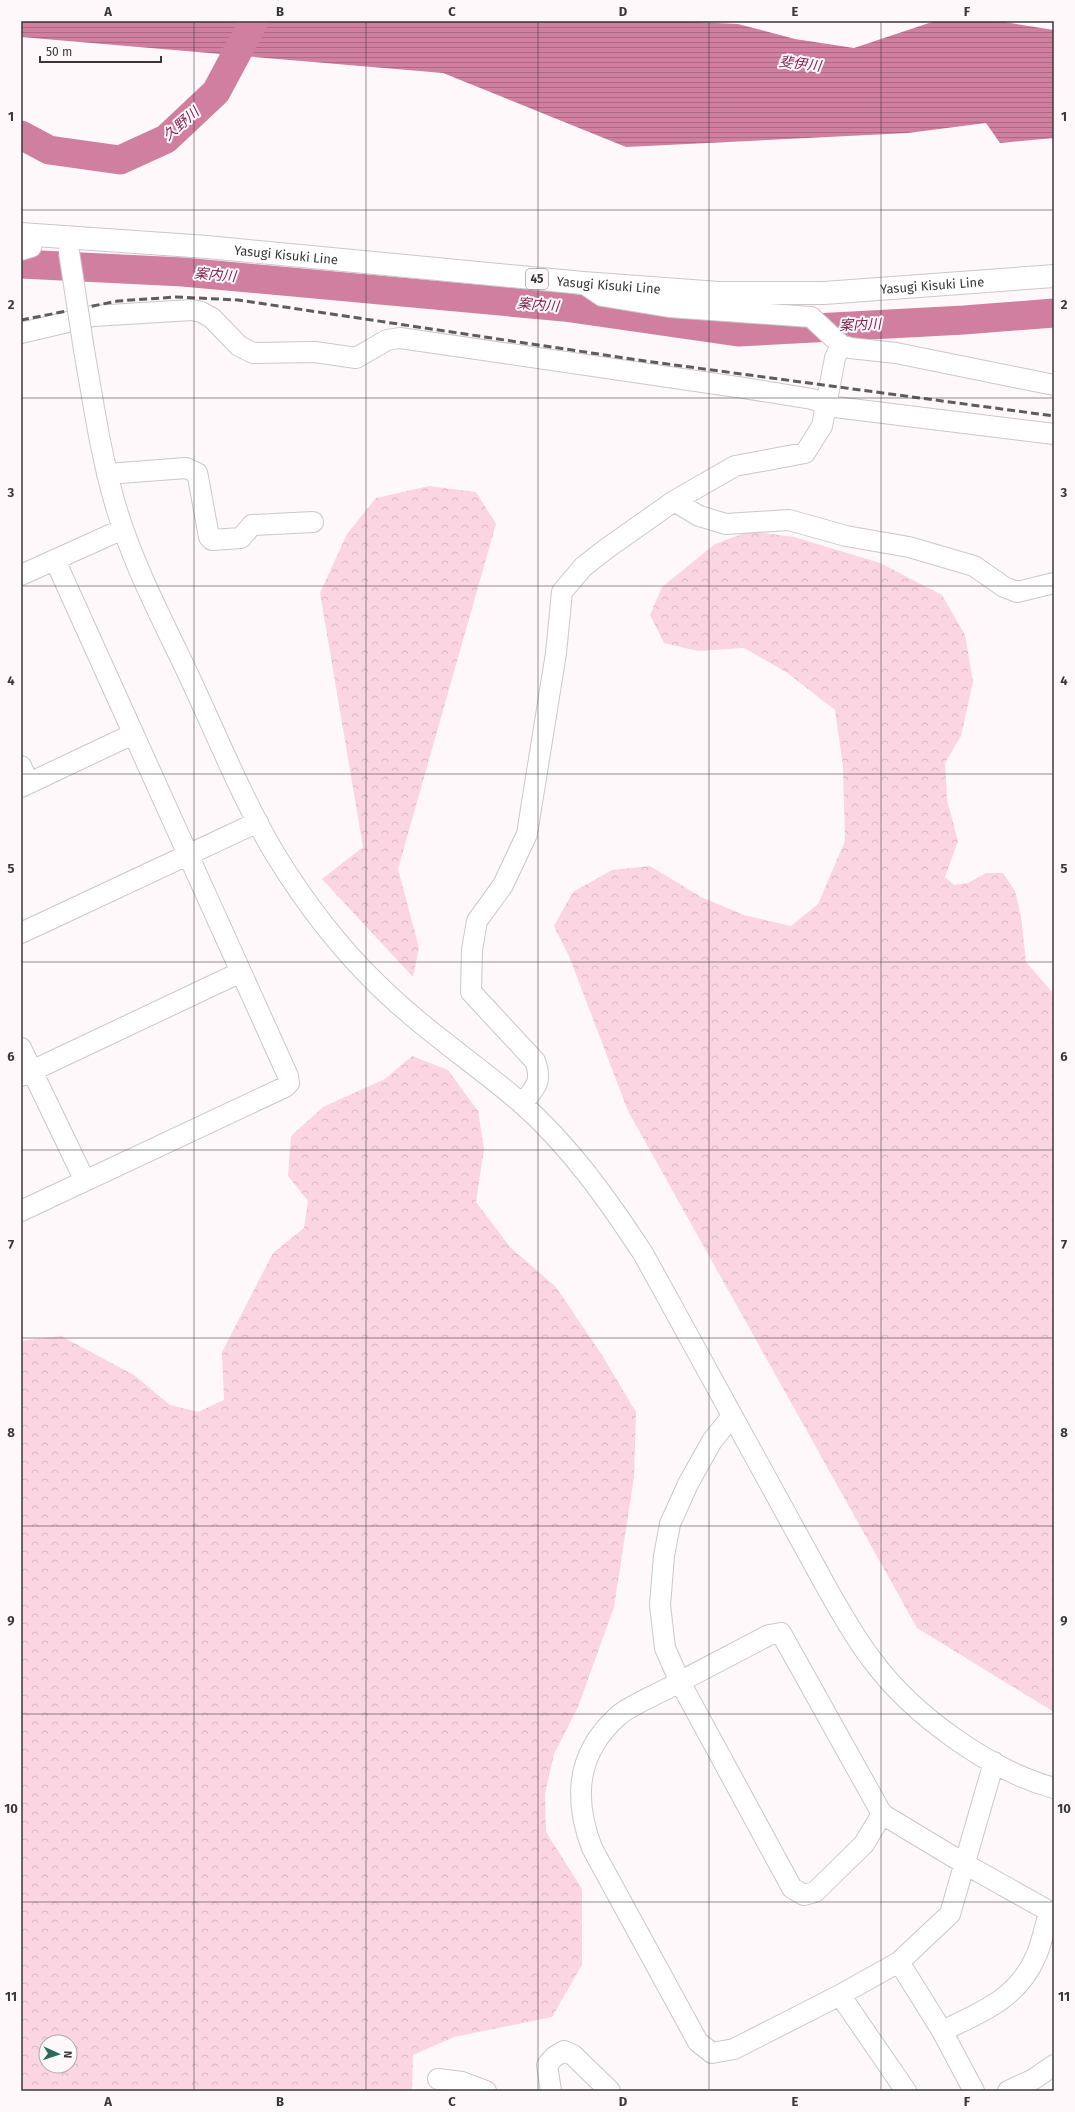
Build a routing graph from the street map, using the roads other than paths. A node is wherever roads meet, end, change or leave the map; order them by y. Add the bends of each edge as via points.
1 (25, 240) edge
2 (68, 245) junction
3 (1054, 276) edge
4 (583, 283) junction
5 (21, 333) edge
6 (840, 343) junction
7 (1054, 385) edge
8 (828, 404) junction
9 (1054, 434) edge
10 (107, 474) junction
11 (674, 501) junction
12 (313, 522) dead end
13 (123, 529) junction
14 (55, 560) junction
15 (21, 575) edge
16 (1054, 583) edge
17 (134, 734) junction
18 (24, 779) edge
19 (258, 822) junction
20 (189, 856) junction
21 (21, 933) edge
22 (241, 972) junction
23 (21, 1048) edge
24 (26, 1074) edge
25 (522, 1104) junction
26 (84, 1181) junction
27 (21, 1211) edge
28 (732, 1416) junction
29 (680, 1682) junction
30 (994, 1762) junction
31 (1054, 1788) edge
32 (882, 1814) junction
33 (965, 1864) junction
34 (1051, 1913) edge
35 (899, 1962) junction
36 (840, 1995) junction
37 (942, 2032) junction
38 (1054, 2065) edge
39 (438, 2079) dead end
40 (486, 2091) edge
41 (551, 2091) edge
42 (610, 2091) edge
43 (906, 2091) edge
44 (974, 2091) edge
45 (1008, 2091) edge

1 - 2 main road, Yasugi Kisuki Line / 45
2 - 4 main road, Yasugi Kisuki Line / 45 via 207,247
2 - 10 street, bridge
3 - 4 main road, Yasugi Kisuki Line / 45 via 824,293 719,293
4 - 6 street via 602,296 669,307 805,316 820,323
5 - 8 street via 93,316 192,310 212,318 239,346 253,353 315,352 356,358 387,340 400,338 744,388
6 - 7 street via 863,350 896,353
6 - 8 street via 835,358
8 - 9 street via 835,407
8 - 11 street via 822,426 805,454 735,466
10 - 12 street via 186,468 194,471 198,477 209,537 212,540 241,538 252,525
10 - 13 street
11 - 16 street via 699,516 726,524 790,520 846,536 909,547 974,566 1004,587 1017,592
11 - 25 street via 583,567 562,592 556,653 527,834 503,885 477,921 472,950 471,992 535,1061 539,1071 535,1087
13 - 14 street
13 - 19 street via 148,589
14 - 15 street
14 - 17 street
17 - 18 street
17 - 20 street
19 - 20 street
19 - 25 street via 294,884 317,916 378,985
20 - 21 street
20 - 22 street
22 - 24 street
22 - 26 street via 288,1076 285,1087
23 - 24 street
24 - 26 street
25 - 28 street via 559,1140 610,1203 644,1255
26 - 27 street
28 - 29 street via 712,1441 670,1524 664,1556 660,1605 665,1648
28 - 30 street via 839,1609 872,1661 911,1705
29 - 32 street via 770,1635 781,1633
29 - 32 street via 792,1888 804,1894 815,1892 864,1844
29 - 36 street via 620,1715 591,1749 580,1786 580,1806 583,1825 592,1848 698,2042 712,2053 734,2049
30 - 31 street
30 - 33 street
32 - 33 street
33 - 34 street
33 - 35 street via 950,1914
34 - 37 street via 1036,1957 1016,1988 995,2006
35 - 36 street
35 - 37 street
36 - 43 street
37 - 44 street
38 - 45 street via 1034,2079
39 - 40 street via 462,2082
41 - 42 street via 547,2065 564,2051 573,2055

